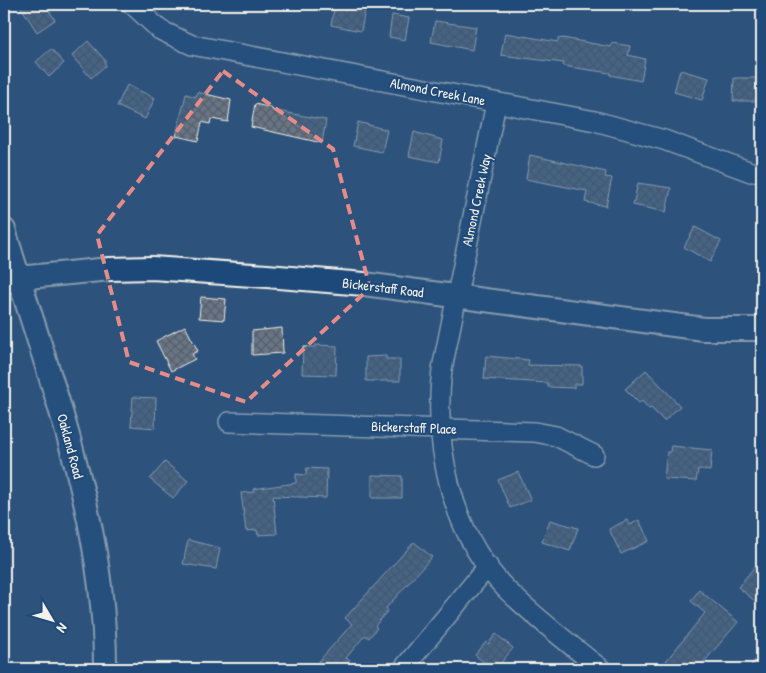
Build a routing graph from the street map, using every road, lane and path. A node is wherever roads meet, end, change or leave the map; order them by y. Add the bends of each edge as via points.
1 (132, 4) edge
2 (496, 103) junction
3 (751, 172) dead end
4 (4, 230) edge
5 (11, 280) edge
6 (455, 296) junction
7 (762, 330) edge
8 (229, 422) dead end
9 (442, 428) junction
10 (594, 456) dead end
11 (488, 566) junction
12 (105, 669) edge
13 (403, 669) edge
14 (601, 669) edge

1 - 2 street, Almond Creek Lane via 160,30 192,45
2 - 3 street, Almond Creek Lane via 595,121 664,140
2 - 6 street, Almond Creek Way
4 - 5 street, Oakland Road
5 - 6 street, Bickerstaff Road via 110,269 152,268 364,284
5 - 12 street, Oakland Road via 52,377 72,445 85,500 101,602
6 - 7 street, Bickerstaff Road via 704,329
6 - 9 street, Almond Creek Way via 440,390
8 - 9 street, Bickerstaff Place
9 - 10 street, Bickerstaff Place via 535,432 556,436
9 - 11 street, Almond Creek Way via 445,469 458,510
11 - 13 street
11 - 14 street, Almond Creek Way via 507,589

